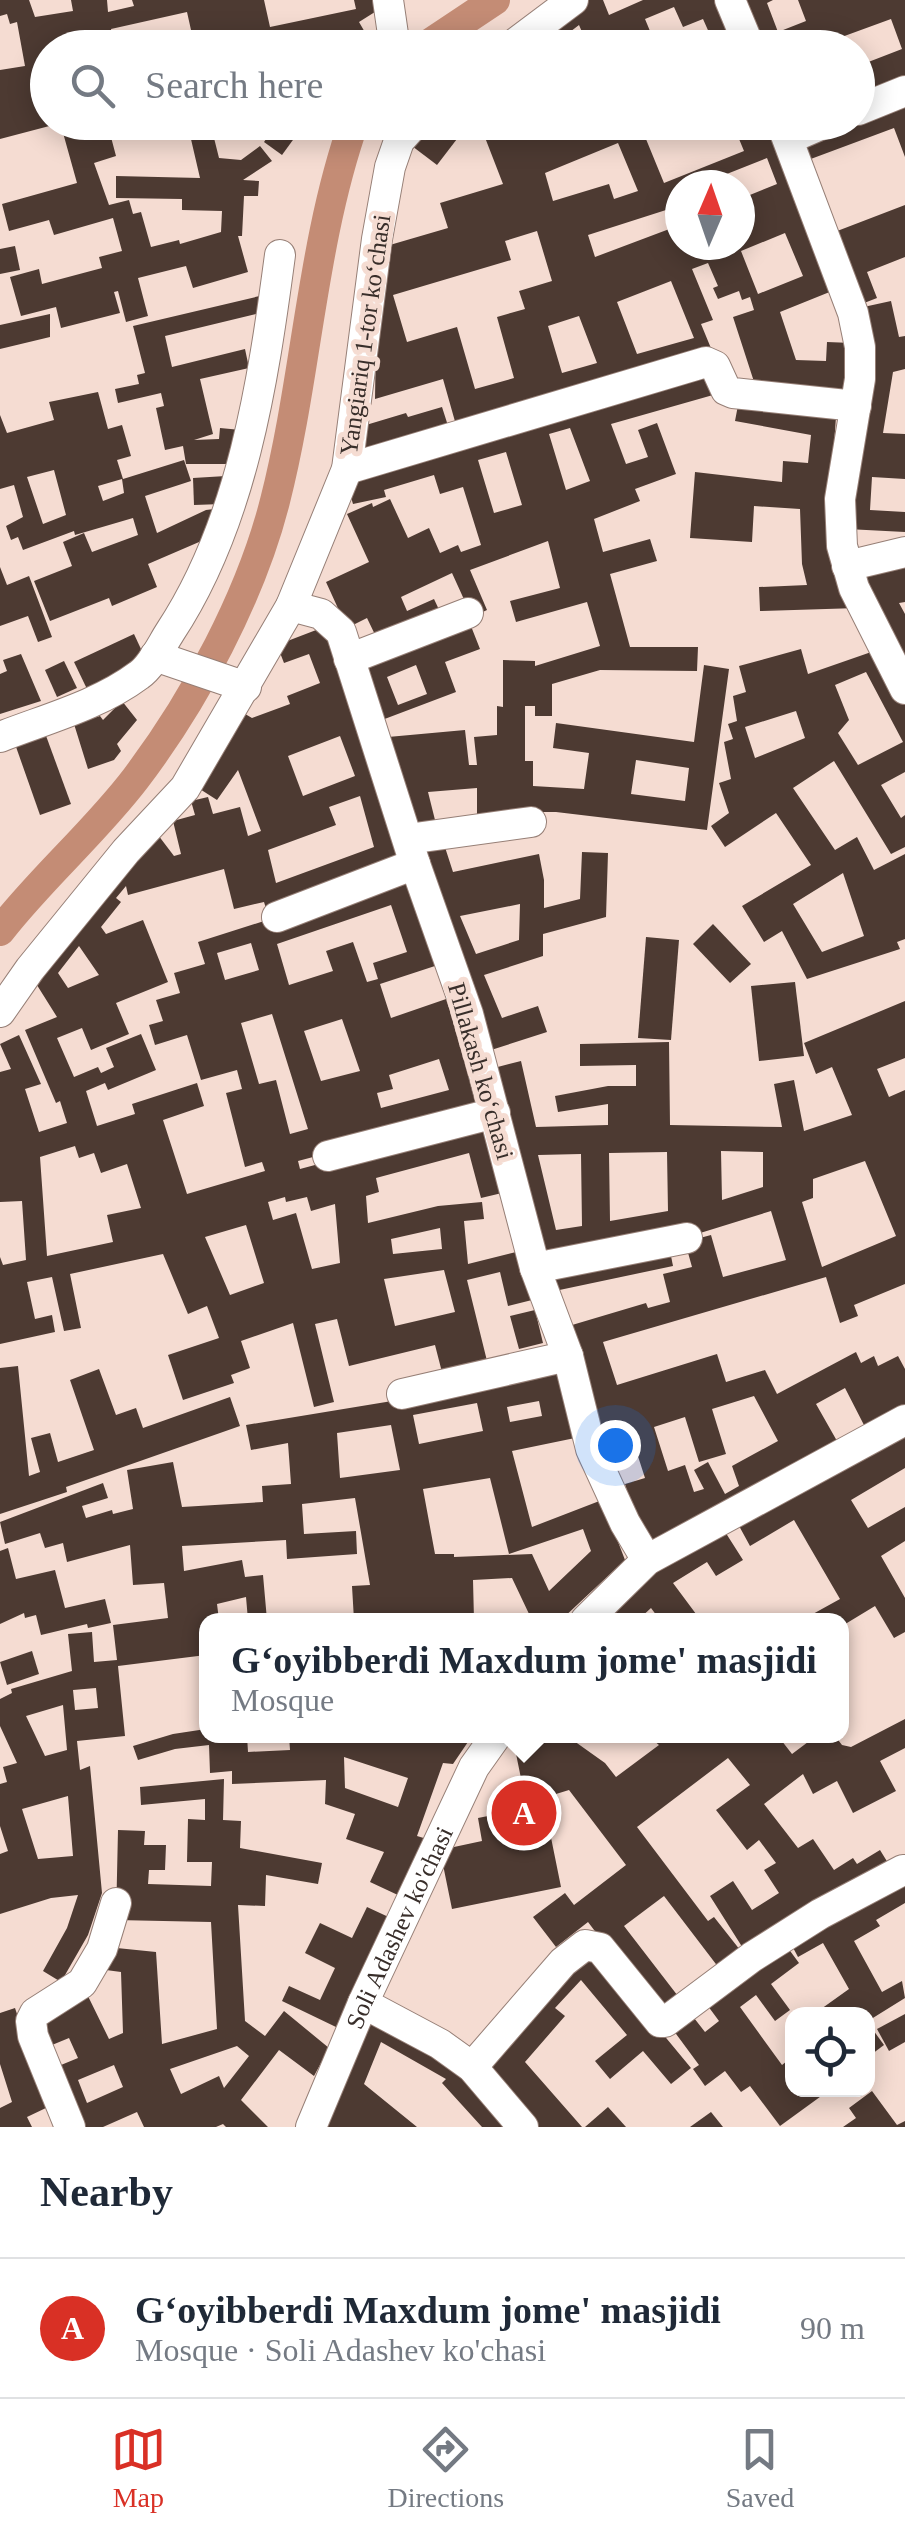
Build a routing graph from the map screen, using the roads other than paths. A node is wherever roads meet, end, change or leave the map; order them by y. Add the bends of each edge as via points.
1 (388, 0) edge
2 (573, 0) edge
3 (730, 0) edge
4 (540, 10) edge
5 (393, 30) edge
6 (524, 30) edge
7 (742, 30) edge
8 (905, 91) edge
9 (875, 103) edge
10 (400, 140) edge
11 (789, 140) edge
12 (280, 255) dead end
13 (856, 406) junction
14 (347, 468) junction
15 (905, 552) edge
16 (848, 566) junction
17 (291, 606) junction
18 (468, 613) dead end
19 (159, 657) junction
20 (349, 659) junction
21 (234, 682) junction
22 (905, 689) edge
23 (0, 737) edge
24 (531, 822) dead end
25 (411, 852) junction
26 (277, 917) dead end
27 (0, 1012) edge
28 (495, 1113) junction
29 (328, 1156) dead end
30 (687, 1238) dead end
31 (535, 1268) junction
32 (568, 1356) junction
33 (402, 1394) dead end
34 (905, 1420) edge
35 (647, 1560) junction
36 (593, 1613) edge
37 (491, 1743) edge
38 (903, 1870) edge
39 (116, 1903) dead end
40 (363, 2003) junction
41 (472, 2067) junction
42 (70, 2127) edge
43 (310, 2127) edge
44 (523, 2127) edge

1 - 5 street
2 - 4 street
3 - 7 street
4 - 6 street
8 - 9 street
10 - 14 street, Yangiariq 1-tor koʻchasi via 377,238
11 - 13 street via 853,313 860,347
12 - 19 street via 268,350 240,466 192,599
13 - 14 street via 733,393 706,362
13 - 16 street via 840,499
14 - 17 street, Yangiariq 1-tor koʻchasi
15 - 16 street
16 - 22 street
17 - 20 street, Pillakash koʻchasi via 320,614 341,632
17 - 21 street, Yangiariq 1-tor koʻchasi
18 - 20 street
19 - 21 street
19 - 23 street via 99,699
20 - 25 street, Pillakash koʻchasi
21 - 27 street, Yangiariq 1-tor koʻchasi via 185,788 126,851
24 - 25 street
25 - 26 street
25 - 28 street, Pillakash koʻchasi
28 - 29 street
28 - 31 street, Pillakash koʻchasi
30 - 31 street
31 - 32 street, Pillakash koʻchasi
32 - 33 street
32 - 35 street, Pillakash koʻchasi via 590,1449
34 - 35 street
35 - 36 street
37 - 40 street, Soli Adashev ko'chasi
38 - 41 street via 752,1957 665,2022 600,1948 585,1945
39 - 42 street via 82,1983 31,2022
40 - 41 street
40 - 43 street, Soli Adashev ko'chasi
41 - 44 street

